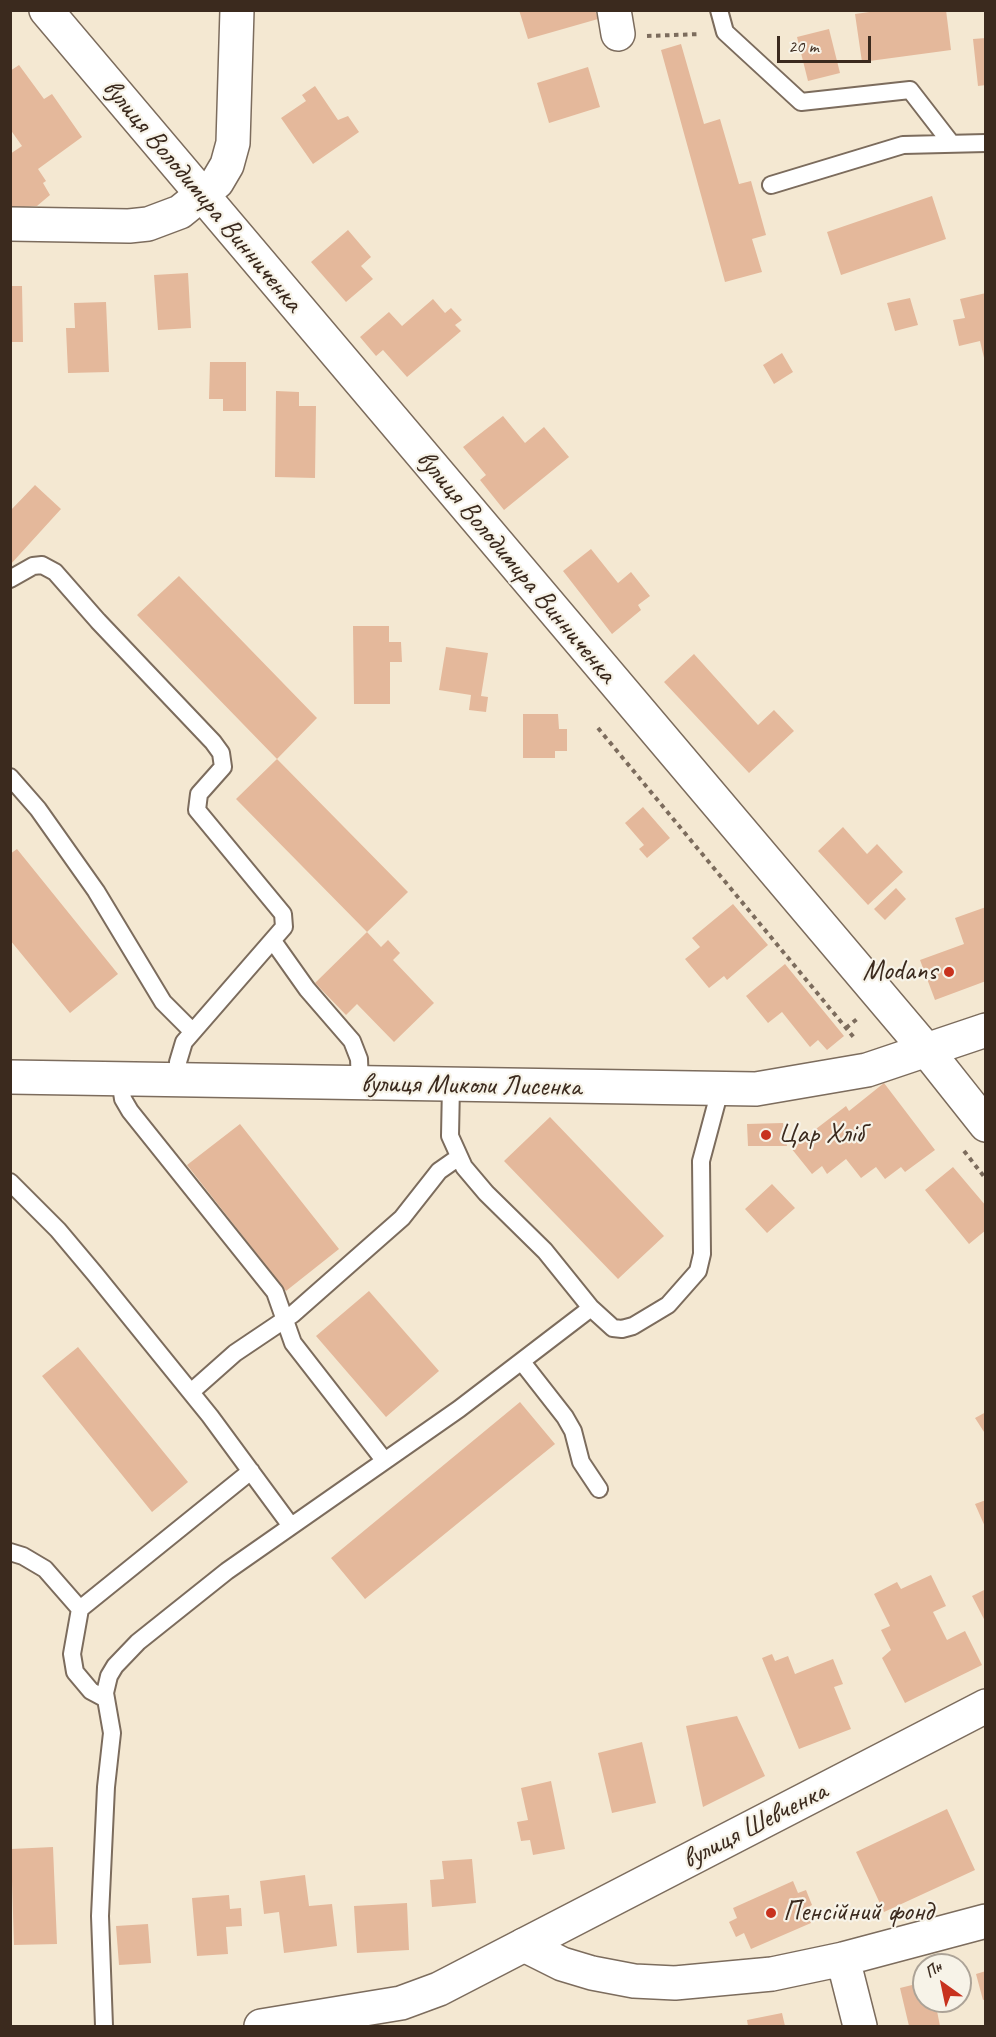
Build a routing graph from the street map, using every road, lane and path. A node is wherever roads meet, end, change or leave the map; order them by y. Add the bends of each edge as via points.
1 (46, 10) edge
2 (237, 10) edge
3 (719, 10) edge
4 (724, 32) junction
5 (658, 37) dead end
6 (951, 143) junction
7 (986, 143) edge
8 (771, 185) dead end
9 (201, 196) junction
10 (10, 224) edge
11 (10, 579) edge
12 (598, 728) dead end
13 (10, 777) edge
14 (273, 941) junction
15 (986, 1030) edge
16 (192, 1031) junction
17 (859, 1044) dead end
18 (928, 1052) junction
19 (10, 1077) edge
20 (120, 1079) junction
21 (178, 1080) junction
22 (360, 1084) junction
23 (451, 1085) junction
24 (720, 1090) junction
25 (986, 1125) edge
26 (459, 1157) junction
27 (10, 1182) edge
28 (591, 1308) junction
29 (284, 1321) junction
30 (522, 1362) junction
31 (191, 1392) junction
32 (384, 1460) junction
33 (251, 1472) junction
34 (599, 1490) dead end
35 (291, 1526) junction
36 (10, 1552) edge
37 (80, 1610) junction
38 (106, 1699) junction
39 (986, 1706) edge
40 (986, 1921) edge
41 (524, 1945) junction
42 (843, 1959) junction
43 (104, 2026) edge
44 (261, 2026) edge
45 (860, 2026) edge

1 - 9 street, вулиця Володимира Винниченка
2 - 9 street via 233,143 218,182
3 - 4 lane
4 - 5 path
4 - 6 lane via 801,102 910,90
6 - 7 lane
6 - 8 lane via 903,145
9 - 10 street via 180,212 148,224
9 - 18 street, вулиця Володимира Винниченка
11 - 14 lane via 33,566 42,565 55,572 221,753 224,767 199,794 197,810 283,914 284,927
12 - 17 path
13 - 16 lane via 38,809 96,891 163,1002
14 - 16 lane
14 - 22 lane via 307,989 352,1041 359,1059
15 - 18 street, вулиця Миколи Лисенка
16 - 21 lane via 179,1052
18 - 24 street, вулиця Миколи Лисенка via 836,1077 756,1089
18 - 25 street, вулиця Володимира Винниченка
19 - 20 street, вулиця Миколи Лисенка
20 - 21 street, вулиця Миколи Лисенка
20 - 29 lane via 123,1099 130,1111 275,1292
21 - 22 street, вулиця Миколи Лисенка
22 - 23 street, вулиця Миколи Лисенка
23 - 24 street, вулиця Миколи Лисенка
23 - 26 lane via 450,1136
24 - 28 lane via 701,1161 702,1254 698,1271 668,1305 633,1326 613,1328
26 - 28 lane via 479,1186 560,1267
26 - 29 lane via 440,1171 402,1218
27 - 31 lane via 58,1230
28 - 30 lane
29 - 31 lane via 235,1353
29 - 32 lane via 293,1342
30 - 32 lane
30 - 34 lane via 565,1417 581,1462
31 - 33 lane
32 - 35 lane
33 - 35 lane
33 - 37 lane
35 - 38 lane via 227,1571 124,1655 109,1676
36 - 37 lane via 45,1569
37 - 38 lane via 72,1654 75,1672 91,1690
38 - 43 lane via 112,1732 100,1916
39 - 41 street, вулиця Шевченка
40 - 42 street
41 - 42 street via 562,1964 592,1973 675,1983 772,1974
41 - 44 street, вулиця Шевченка via 439,1989 402,2003
42 - 45 street

